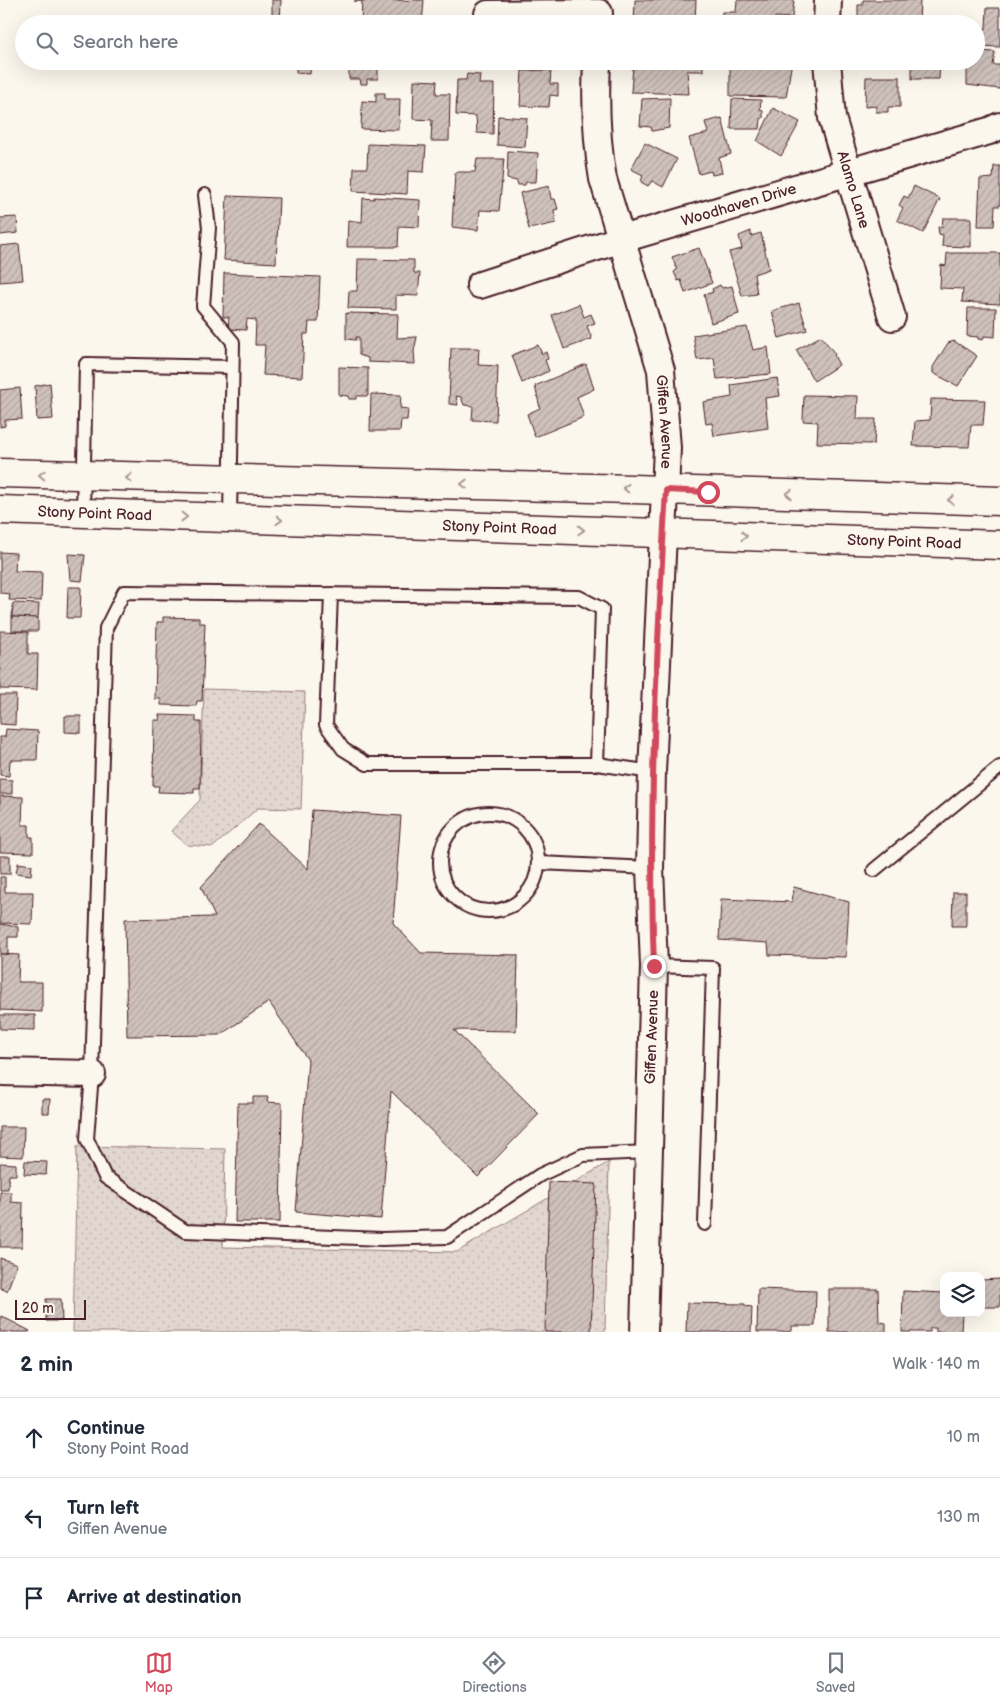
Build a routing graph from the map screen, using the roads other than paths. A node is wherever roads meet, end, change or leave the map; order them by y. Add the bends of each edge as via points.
1 (828, 0) edge
2 (599, 12) edge
3 (488, 14) dead end
4 (827, 15) edge
5 (597, 70) edge
6 (828, 70) edge
7 (1000, 126) edge
8 (849, 172) junction
9 (205, 195) dead end
10 (622, 239) junction
11 (480, 286) dead end
12 (892, 317) dead end
13 (232, 367) junction
14 (0, 473) edge
15 (84, 477) junction
16 (230, 479) junction
17 (666, 490) junction
18 (1000, 501) edge
19 (0, 510) edge
20 (83, 514) junction
21 (230, 518) junction
22 (663, 534) junction
23 (1000, 545) edge
24 (332, 594) junction
25 (602, 764) junction
26 (1000, 768) edge
27 (652, 772) junction
28 (539, 863) junction
29 (650, 868) junction
30 (874, 870) dead end
31 (654, 966) junction
32 (0, 1072) edge
33 (92, 1074) junction
34 (648, 1152) junction
35 (706, 1224) dead end
36 (644, 1332) edge

1 - 4 street
2 - 3 street
5 - 10 street, Giffen Avenue via 597,147 603,180
6 - 8 street, Alamo Lane via 832,118
7 - 8 street, Woodhaven Drive
8 - 10 street, Woodhaven Drive
8 - 12 street, Alamo Lane
9 - 13 lane via 209,228 203,306 233,342
10 - 11 street, Woodhaven Drive
10 - 17 street, Giffen Avenue via 661,370 668,448
13 - 15 lane via 86,364
13 - 16 lane
15 -> 14 main road
16 -> 15 main road
15 - 20 lane
17 -> 16 main road
16 - 21 lane
18 -> 17 main road
17 - 22 street, Giffen Avenue
19 - 20 main road, Stony Point Road
20 -> 21 main road, Stony Point Road
21 -> 22 main road, Stony Point Road
22 -> 23 main road, Stony Point Road
22 - 27 street, Giffen Avenue
24 - 25 lane via 326,725 343,749 367,764
24 - 25 lane via 579,597 602,609 598,764
24 - 33 lane via 124,592 106,628
25 - 27 lane
26 - 30 lane
27 - 29 street, Giffen Avenue
28 - 28 lane via 535,844 525,828 509,816 491,812 472,816 455,826 444,842 440,861 443,880 454,896 469,908 488,912 507,908 524,898 535,882
28 - 29 lane
29 - 31 street, Giffen Avenue
31 - 34 street, Giffen Avenue
31 - 35 lane via 713,968
32 - 33 street
33 - 34 lane via 87,1139 105,1177 185,1231 382,1239 447,1237 540,1175 583,1155
34 - 36 street, Giffen Avenue

